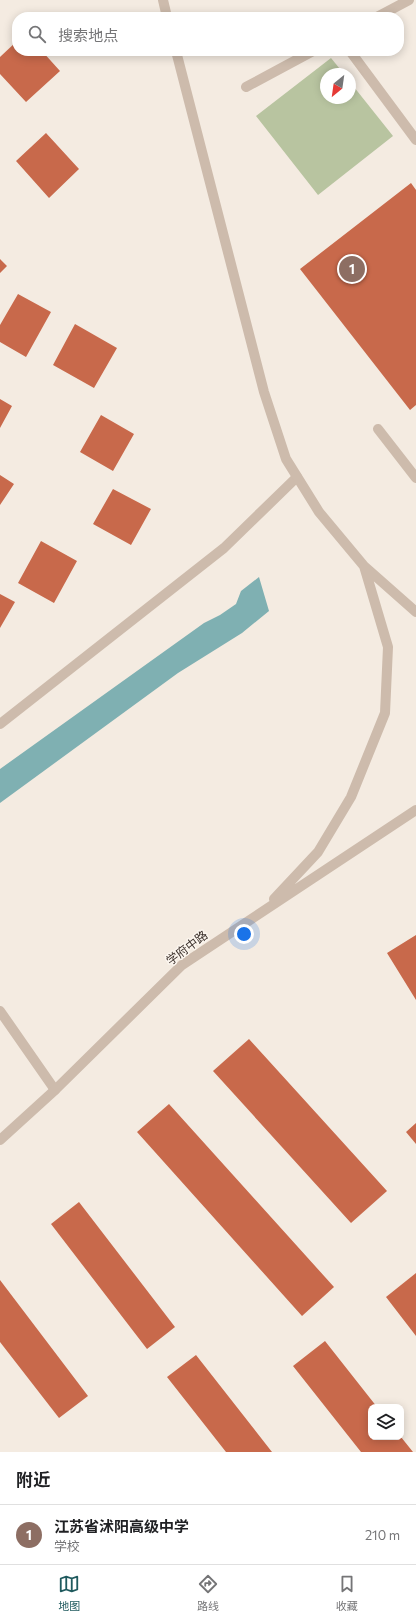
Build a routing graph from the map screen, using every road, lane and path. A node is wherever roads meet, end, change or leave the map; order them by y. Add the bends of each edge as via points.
1 (163, 0) edge
2 (409, 0) edge
3 (167, 12) edge
4 (386, 12) edge
5 (177, 56) edge
6 (304, 56) edge
7 (354, 56) edge
8 (246, 87) dead end
9 (416, 140) edge
10 (378, 429) dead end
11 (415, 473) edge
12 (297, 477) junction
13 (364, 566) junction
14 (416, 612) edge
15 (0, 724) edge
16 (416, 810) edge
17 (263, 911) junction
18 (0, 1011) edge
19 (56, 1090) junction
20 (0, 1140) edge

1 - 3 street
2 - 4 street
5 - 12 street via 264,392 286,459
6 - 8 street
7 - 9 street
10 - 11 street
12 - 13 street via 319,512
12 - 15 street via 224,548
13 - 14 street
13 - 17 street via 388,647 384,713 351,797 318,852
16 - 17 street, 学府中路
17 - 19 street, 学府中路 via 182,965
18 - 19 street
19 - 20 street, 学府中路

